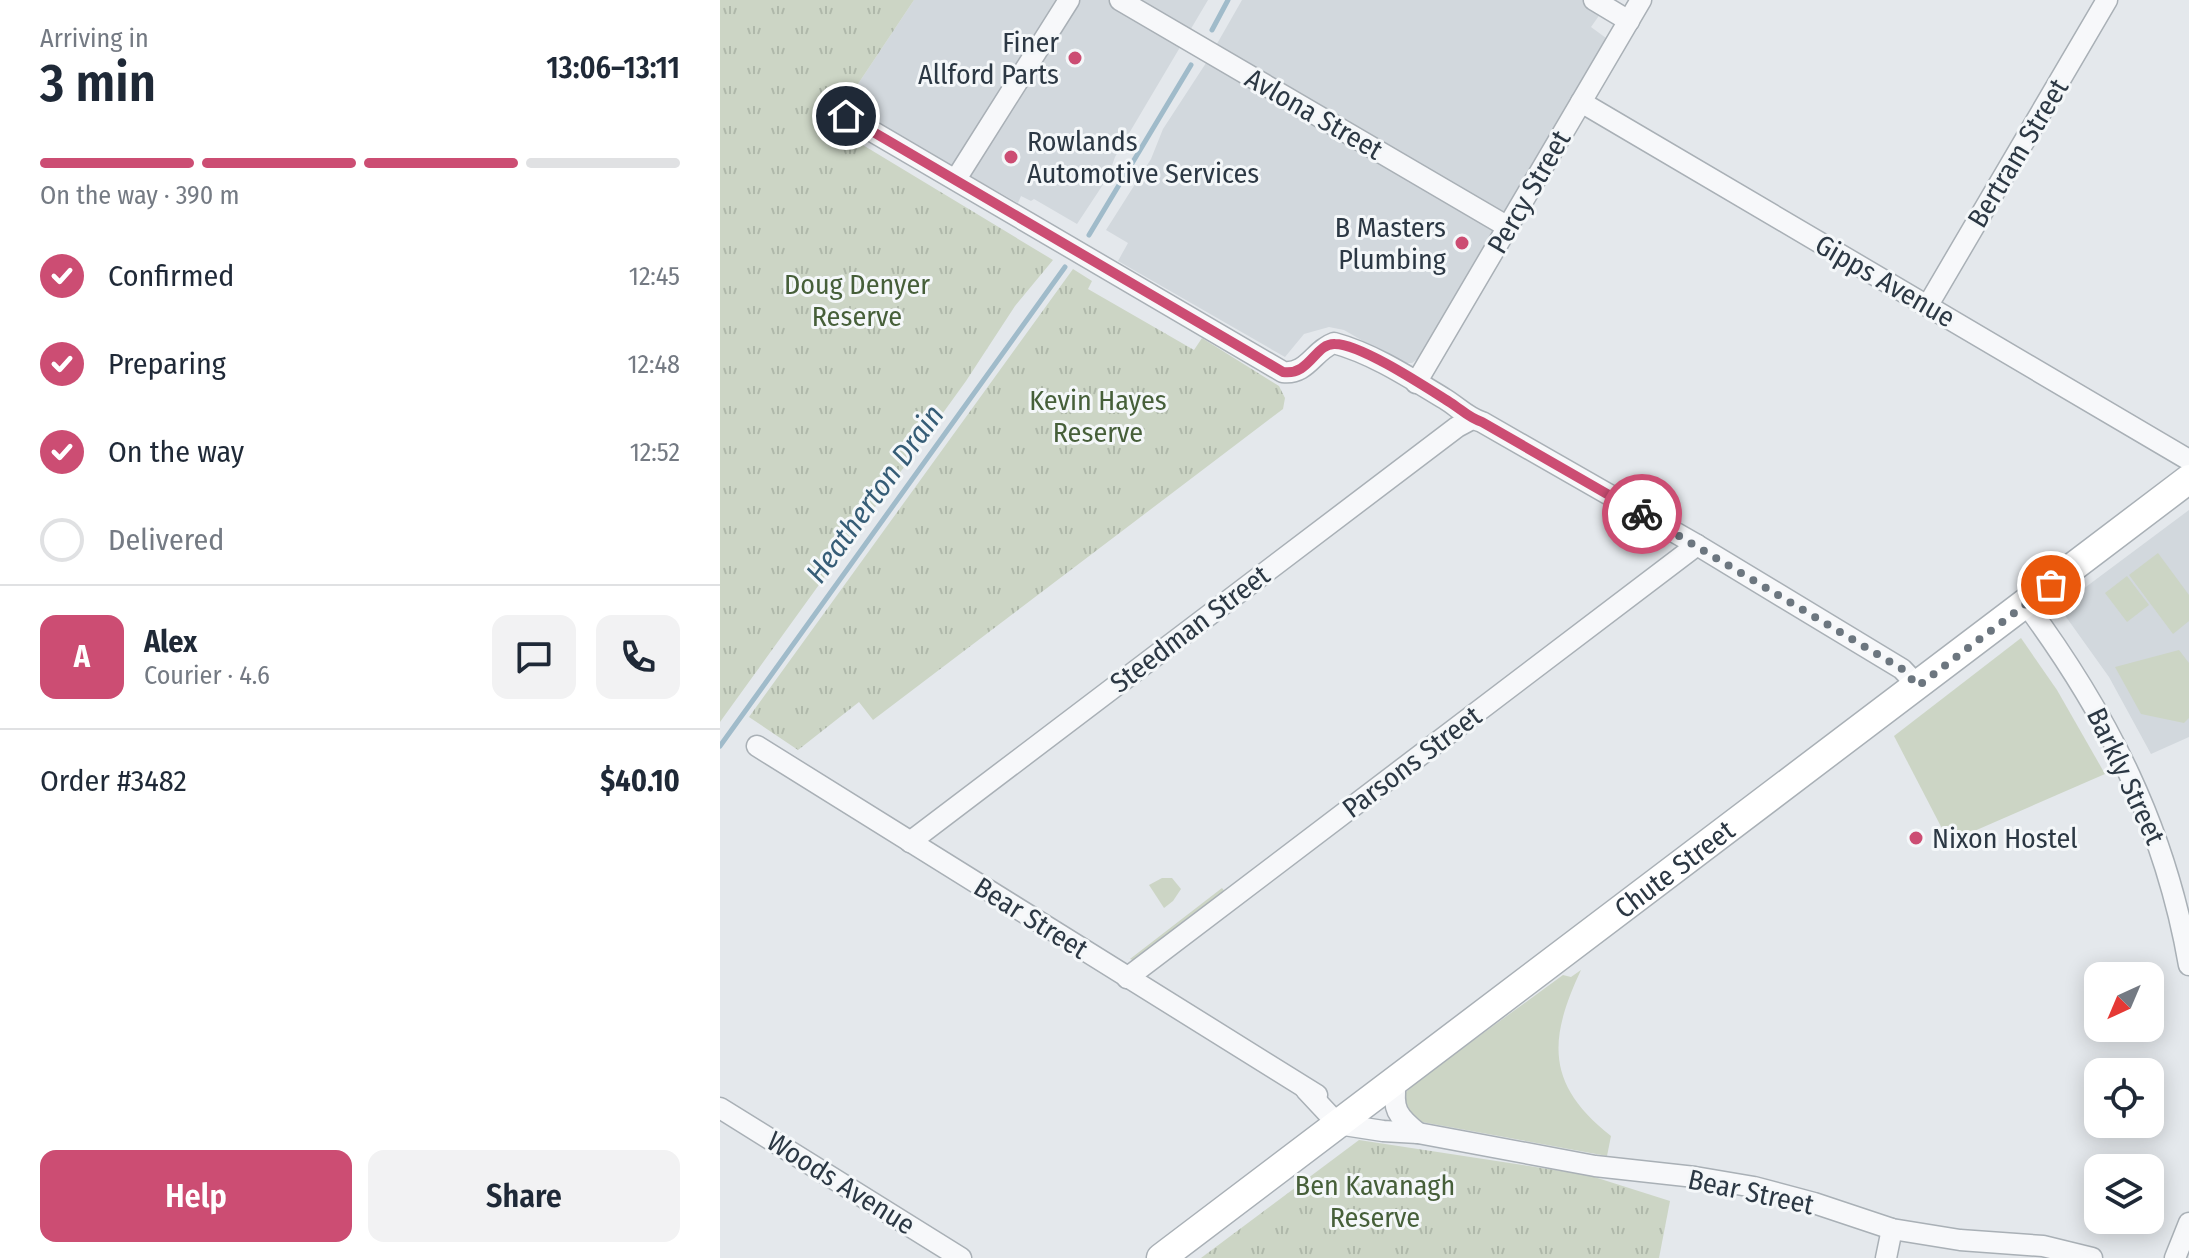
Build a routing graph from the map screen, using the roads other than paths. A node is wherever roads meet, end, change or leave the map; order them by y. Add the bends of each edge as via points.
1 (1069, 0) edge
2 (1120, 0) edge
3 (1594, 0) edge
4 (1641, 0) edge
5 (2107, 0) edge
6 (1629, 21) junction
7 (1581, 102) junction
8 (846, 116) dead end
9 (956, 179) junction
10 (1508, 227) junction
11 (1928, 305) junction
12 (1416, 383) junction
13 (1472, 419) junction
14 (2189, 460) edge
15 (2189, 479) edge
16 (1697, 545) junction
17 (2026, 604) junction
18 (1918, 686) junction
19 (757, 746) dead end
20 (910, 842) junction
21 (2189, 965) edge
22 (1127, 978) junction
23 (1396, 1082) junction
24 (720, 1108) edge
25 (1346, 1119) junction
26 (1413, 1132) junction
27 (2189, 1223) edge
28 (1892, 1229) junction
29 (961, 1258) edge
30 (1161, 1258) edge
31 (1886, 1258) edge
32 (2092, 1258) edge
33 (2175, 1258) edge

1 - 9 street
2 - 10 street, Avlona Street
3 - 6 street
4 - 6 street, Percy Street
5 - 11 street, Bertram Street
6 - 7 street, Percy Street
7 - 10 street, Percy Street
7 - 11 street, Gipps Avenue
8 - 9 street
9 - 12 street via 1283,372 1303,368 1334,343
10 - 12 street, Percy Street
11 - 14 street, Gipps Avenue
12 - 13 street
13 - 16 street
13 - 20 street, Steedman Street
15 - 17 street, Chute Street
16 - 18 street via 1902,669
16 - 22 street, Parsons Street
17 - 18 street, Chute Street
17 - 21 street, Barkly Street via 2085,689 2136,787 2180,914
18 - 23 street, Chute Street
19 - 20 street, Bear Street
20 - 22 street, Bear Street
22 - 25 street, Bear Street
23 - 25 street, Chute Street
23 - 26 street via 1395,1107
24 - 29 street, Woods Avenue
25 - 26 street, Bear Street
25 - 30 street, Chute Street
26 - 28 street, Bear Street via 1595,1166 1754,1187
27 - 33 street
28 - 31 street
28 - 32 street, Bear Street via 2043,1246

